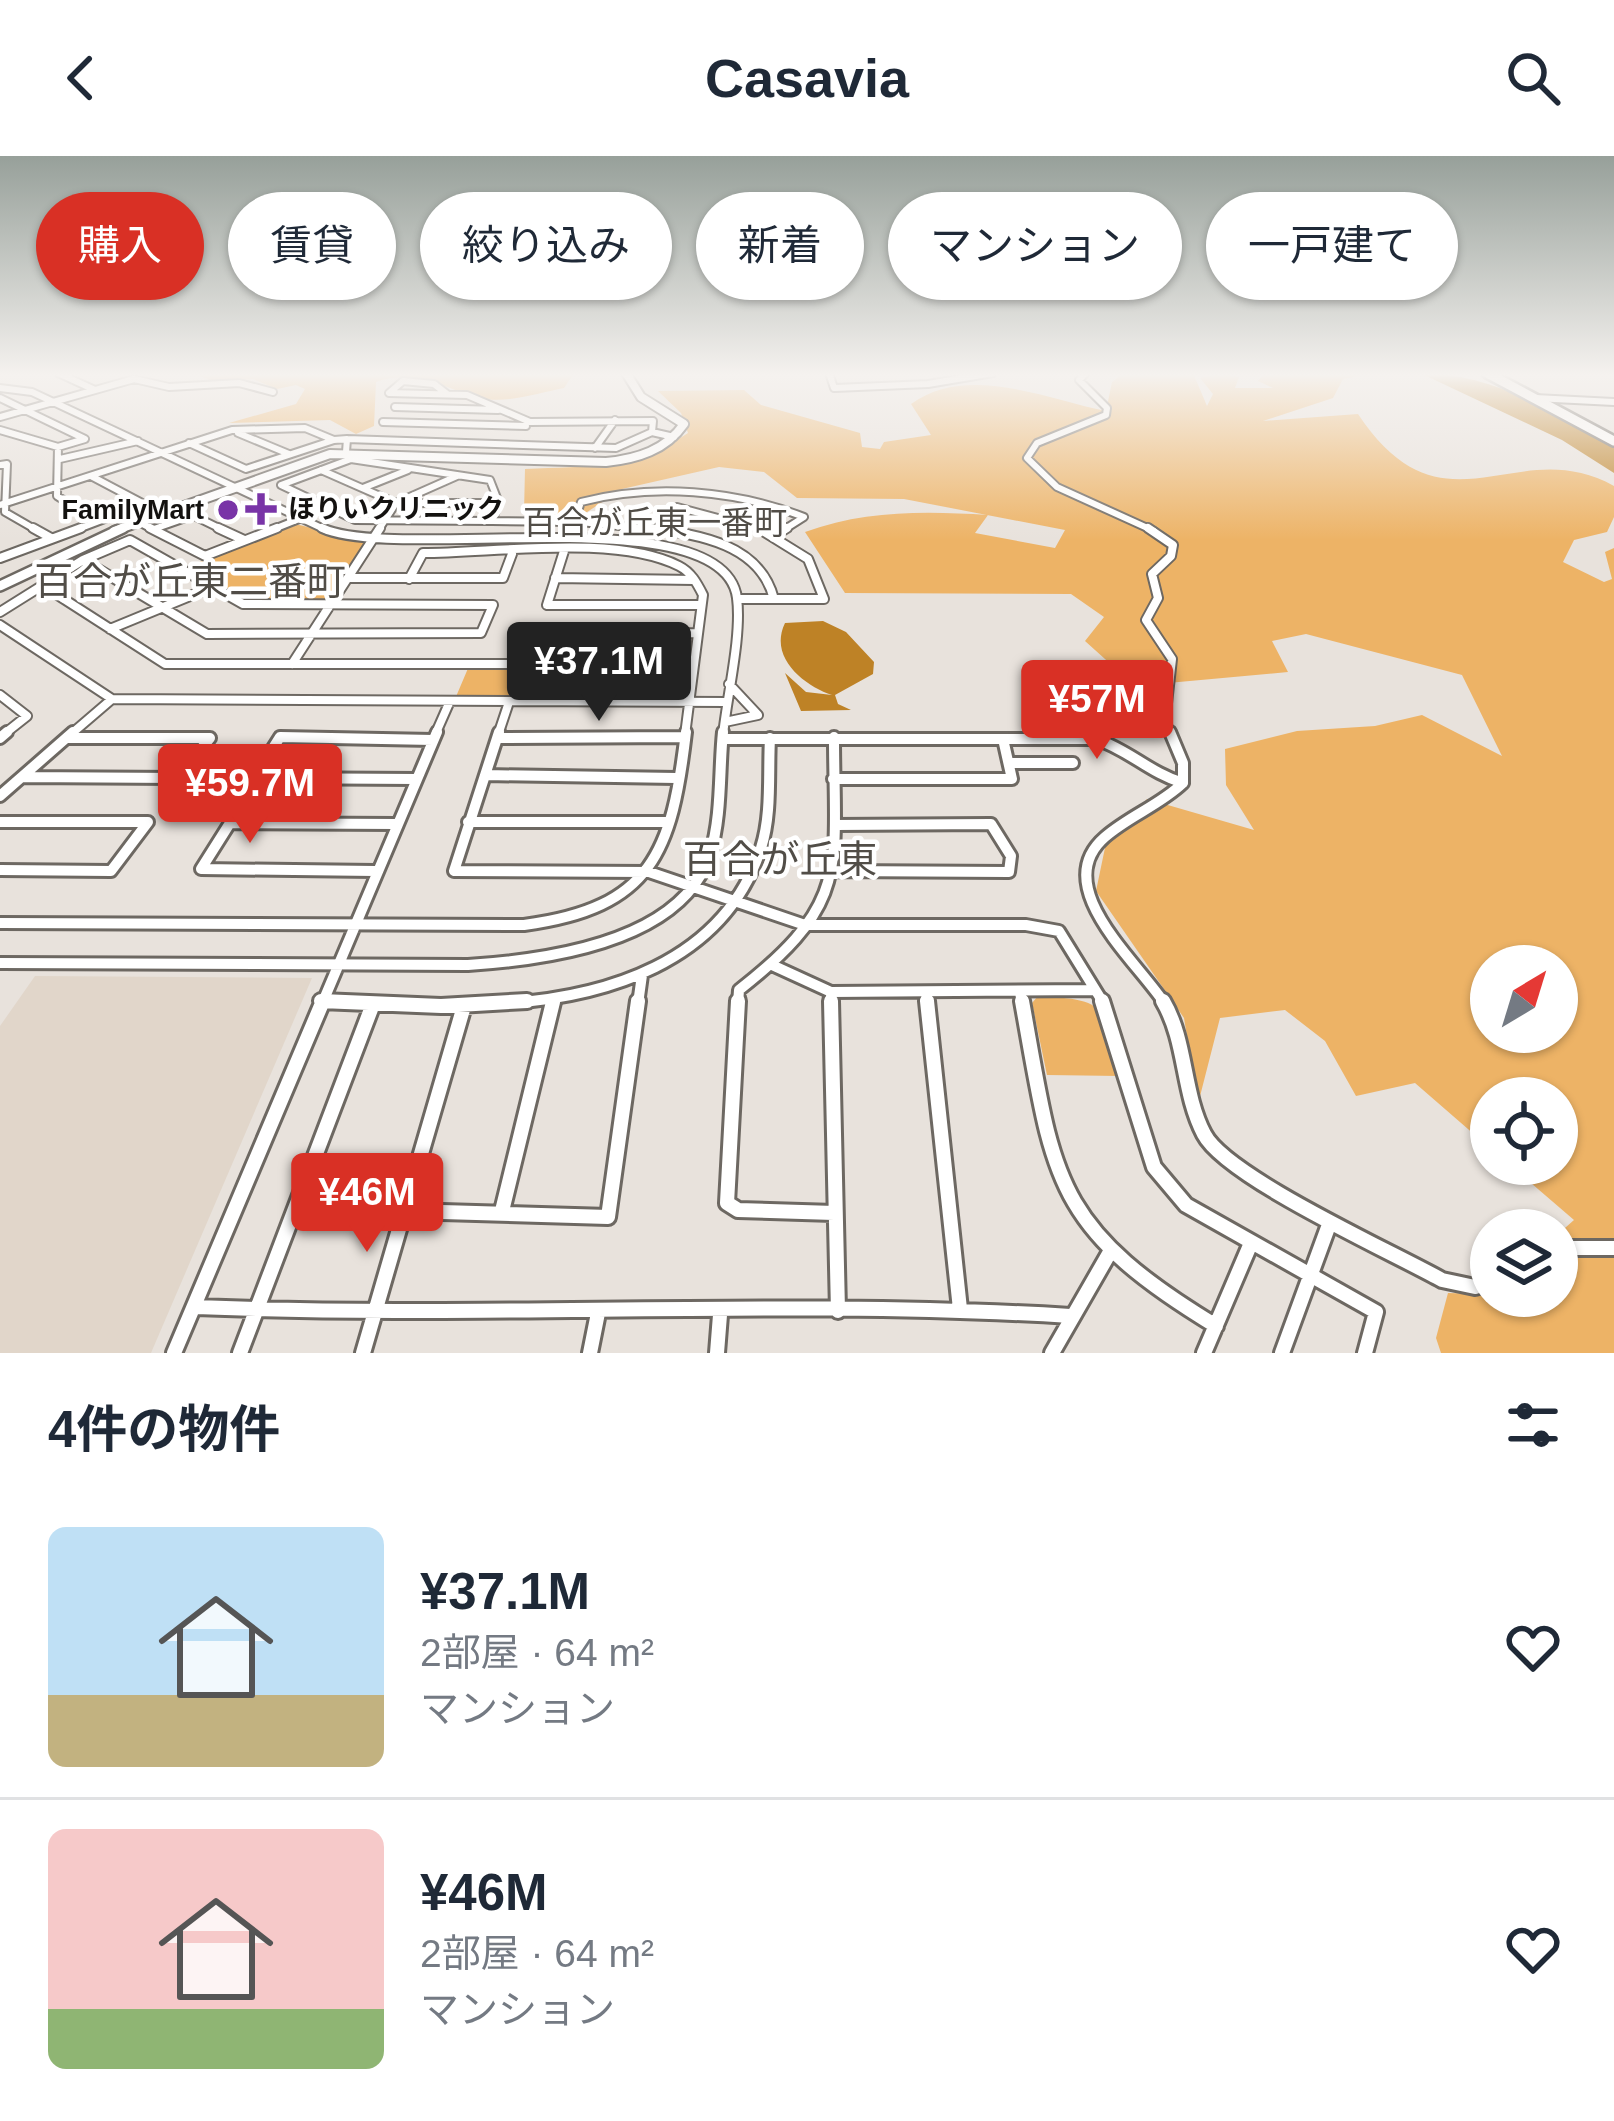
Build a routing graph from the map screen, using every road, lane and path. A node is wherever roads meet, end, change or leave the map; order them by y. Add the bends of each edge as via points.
1 (65, 429) edge
2 (111, 429) edge
3 (273, 429) edge
4 (306, 429) edge
5 (378, 429) edge
6 (524, 429) edge
7 (566, 429) edge
8 (609, 429) edge
9 (652, 429) edge
10 (683, 429) edge
11 (1071, 429) edge
12 (0, 430) edge
13 (232, 430) junction
14 (652, 432) junction
15 (372, 437) junction
16 (674, 437) junction
17 (347, 439) junction
18 (334, 440) junction
19 (138, 441) junction
20 (512, 442) junction
21 (189, 443) junction
22 (554, 445) junction
23 (58, 447) junction
24 (595, 448) junction
25 (162, 452) junction
26 (346, 452) junction
27 (289, 454) junction
28 (495, 458) junction
29 (60, 459) junction
30 (0, 465) edge
31 (412, 468) junction
32 (321, 470) junction
33 (458, 475) junction
34 (91, 476) junction
35 (60, 486) junction
36 (234, 487) junction
37 (362, 488) junction
38 (685, 490) junction
39 (631, 496) junction
40 (499, 502) junction
41 (396, 503) junction
42 (3, 504) edge
43 (176, 507) junction
44 (677, 508) junction
45 (194, 514) junction
46 (298, 519) junction
47 (96, 521) junction
48 (137, 521) junction
49 (380, 524) junction
50 (491, 524) junction
51 (622, 524) junction
52 (573, 525) junction
53 (666, 527) junction
54 (154, 529) junction
55 (774, 536) junction
56 (51, 538) junction
57 (372, 539) junction
58 (568, 539) junction
59 (244, 540) junction
60 (512, 554) junction
61 (563, 554) junction
62 (705, 556) junction
63 (0, 558) edge
64 (83, 560) junction
65 (681, 566) junction
66 (348, 578) junction
67 (555, 578) junction
68 (409, 579) junction
69 (694, 580) junction
70 (42, 585) junction
71 (0, 586) edge
72 (212, 587) junction
73 (737, 599) junction
74 (774, 599) junction
75 (328, 605) junction
76 (700, 605) junction
77 (160, 608) junction
78 (0, 612) edge
79 (0, 625) edge
80 (110, 629) junction
81 (696, 633) junction
82 (310, 634) junction
83 (523, 663) junction
84 (292, 664) junction
85 (691, 664) junction
86 (729, 684) junction
87 (0, 695) edge
88 (112, 699) junction
89 (450, 701) junction
90 (509, 702) junction
91 (689, 702) junction
92 (727, 702) junction
93 (725, 722) junction
94 (682, 737) junction
95 (834, 737) junction
96 (0, 738) edge
97 (68, 738) junction
98 (499, 738) junction
99 (770, 738) junction
100 (723, 739) junction
101 (1004, 739) junction
102 (434, 740) junction
103 (1009, 763) junction
104 (1073, 763) dead end
105 (485, 776) junction
106 (22, 777) junction
107 (676, 778) junction
108 (833, 778) junction
109 (416, 779) junction
110 (1183, 782) junction
111 (0, 796) edge
112 (0, 822) edge
113 (468, 822) junction
114 (669, 822) junction
115 (396, 824) junction
116 (835, 825) junction
117 (0, 870) edge
118 (835, 871) junction
119 (376, 872) junction
120 (649, 872) junction
121 (694, 887) junction
122 (736, 902) junction
123 (0, 923) edge
124 (353, 924) junction
125 (805, 925) junction
126 (0, 963) edge
127 (336, 964) junction
128 (772, 965) junction
129 (642, 975) junction
130 (1096, 990) junction
131 (831, 992) junction
132 (926, 992) junction
133 (1020, 992) junction
134 (321, 1001) junction
135 (554, 1002) junction
136 (373, 1004) junction
137 (464, 1006) junction
138 (408, 1211) junction
139 (502, 1211) junction
140 (835, 1213) junction
141 (1330, 1222) junction
142 (1251, 1243) junction
143 (1614, 1247) edge
144 (1578, 1248) edge
145 (1110, 1252) junction
146 (1308, 1277) junction
147 (1470, 1286) edge
148 (196, 1307) junction
149 (257, 1310) junction
150 (960, 1310) junction
151 (838, 1311) junction
152 (598, 1313) junction
153 (373, 1314) junction
154 (720, 1315) junction
155 (1070, 1316) junction
156 (1216, 1326) junction
157 (174, 1353) edge
158 (240, 1353) edge
159 (363, 1353) edge
160 (590, 1353) edge
161 (717, 1353) edge
162 (1052, 1353) edge
163 (1204, 1353) edge
164 (1282, 1353) edge
165 (1365, 1353) edge

1 - 23 street via 85,439
2 - 19 street
3 - 13 street
4 - 18 street
5 - 15 street
6 - 20 street
7 - 22 street
8 - 24 street
9 - 14 street
10 - 16 street
11 - 110 street via 1036,443 1027,458 1057,488 1173,544 1153,574 1157,598 1146,620 1172,659 1165,721
12 - 23 street
13 - 21 street
13 - 27 street
14 - 16 street
14 - 24 street via 623,447
15 - 17 street
15 - 20 street
16 - 28 street via 623,461
17 - 18 street
17 - 26 street
18 - 27 street
19 - 25 street
19 - 29 street
20 - 22 street
20 - 28 street
21 - 25 street
21 - 27 street via 246,469
22 - 24 street
23 - 29 street
25 - 34 street
25 - 36 street
26 - 28 street
26 - 36 street
29 - 35 street
30 - 42 street via 7,464
31 - 32 street via 351,459
31 - 33 street
31 - 37 street
32 - 37 street
32 - 49 street via 280,486
33 - 40 street via 490,480
33 - 41 street
34 - 35 street
34 - 47 street via 144,505
35 - 42 street
35 - 47 street via 57,496
36 - 43 street
36 - 46 street
37 - 41 street
38 - 39 street
38 - 44 street
38 - 55 street via 741,495 804,517
39 - 51 street
39 - 52 street via 581,502
40 - 41 street
40 - 50 street
41 - 49 street
42 - 56 street
43 - 45 street
43 - 48 street
44 - 53 street
44 - 55 street
45 - 54 street
45 - 59 street
46 - 57 street
46 - 59 street
47 - 56 street
48 - 54 street
48 - 71 street
49 - 50 street
49 - 57 street
50 - 52 street
51 - 52 street
51 - 53 street
52 - 58 street
53 - 74 street via 735,547 764,569
54 - 59 street via 205,556
55 - 74 street via 807,560 824,599
56 - 63 street
57 - 58 street
57 - 66 street
58 - 61 street
58 - 62 street via 653,541
60 - 61 street
60 - 68 street via 423,553
60 - 68 street via 502,578
61 - 65 street via 648,556
61 - 67 street
62 - 65 street
62 - 73 street via 733,580
64 - 70 street
64 - 72 street via 130,539
64 - 77 street
65 - 69 street
66 - 68 street
66 - 75 street
67 - 69 street
67 - 76 street via 547,605
69 - 76 street
70 - 78 street
70 - 80 street
72 - 75 street via 243,604
72 - 77 street
73 - 74 street
73 - 86 street
75 - 82 street
75 - 82 street via 494,604 481,633
76 - 81 street
77 - 80 street
77 - 82 street via 207,634
79 - 88 street
80 - 84 street via 165,664
81 - 83 street via 537,635
81 - 85 street
82 - 84 street
83 - 84 street
83 - 85 street
85 - 91 street
86 - 92 street
86 - 93 street via 758,716
87 - 96 street via 27,716
88 - 89 street
88 - 97 street
89 - 90 street
89 - 102 street
90 - 91 street
90 - 98 street
91 - 92 street
91 - 94 street
92 - 93 street
93 - 100 street
94 - 98 street
94 - 107 street
95 - 99 street
95 - 101 street
95 - 108 street
97 - 106 street
97 - 106 street via 210,738 177,778
98 - 105 street
99 - 100 street
99 - 122 street via 762,847
100 - 121 street via 716,830
101 - 103 street
101 - 110 street via 1109,741 1141,767
102 - 109 street
102 - 109 street via 280,737 254,778
103 - 104 street
103 - 108 street via 1012,779
105 - 107 street
105 - 113 street
106 - 111 street
107 - 114 street
108 - 116 street
109 - 115 street
110 - 141 street via 1101,840 1085,861 1089,902 1166,1004 1199,1135 1221,1159
112 - 117 street via 148,822 111,872
113 - 114 street
113 - 120 street via 454,871
114 - 120 street
115 - 119 street
115 - 119 street via 230,823 201,869
116 - 118 street
116 - 118 street via 991,824 1011,856 1009,872
118 - 125 street
119 - 124 street
120 - 121 street
120 - 124 street via 614,900 557,921
121 - 122 street
121 - 127 street via 650,922 582,951 529,962
122 - 125 street
122 - 129 street
123 - 124 street
124 - 127 street
125 - 128 street
125 - 130 street via 1059,931
126 - 127 street
127 - 134 street
128 - 131 street
128 - 140 street via 739,990 728,1203 738,1210
129 - 135 street
129 - 139 street via 608,1217
130 - 133 street
130 - 142 street via 1154,1167 1186,1205
131 - 132 street
131 - 140 street
132 - 133 street
132 - 150 street
133 - 145 street via 1052,1155 1065,1191
134 - 136 street
134 - 148 street
135 - 137 street
135 - 139 street
136 - 137 street
136 - 149 street
137 - 138 street
138 - 139 street
138 - 153 street
140 - 151 street
141 - 146 street
141 - 147 street via 1442,1280
142 - 146 street
142 - 156 street
143 - 144 street
145 - 155 street
145 - 156 street
146 - 164 street
146 - 165 street via 1376,1312
148 - 149 street
148 - 157 street
149 - 153 street
149 - 158 street
150 - 151 street
150 - 155 street
151 - 154 street
152 - 153 street
152 - 154 street
152 - 160 street
153 - 159 street
154 - 161 street
155 - 162 street
156 - 163 street

